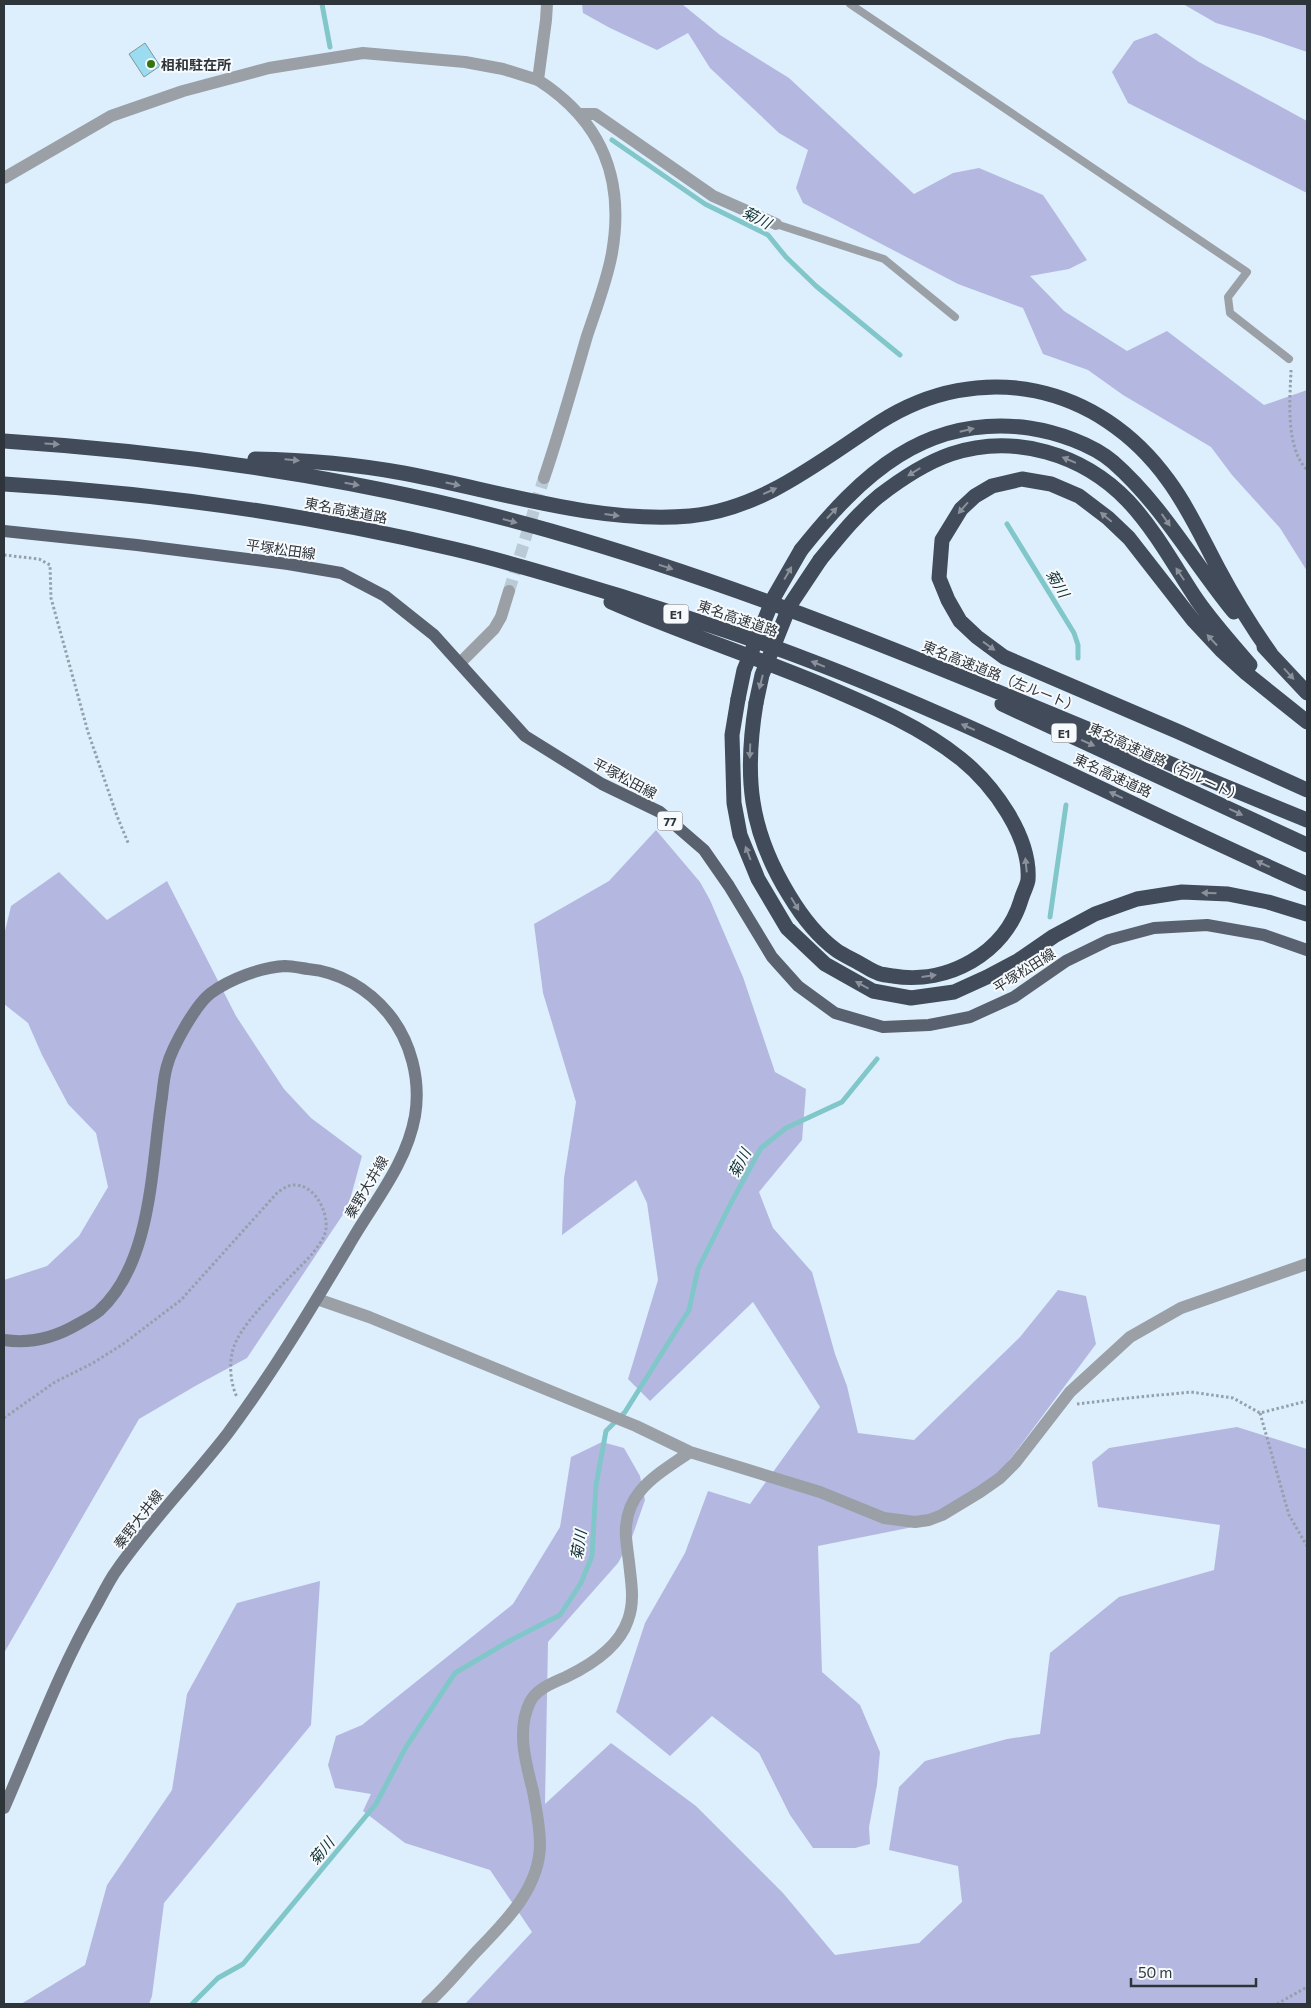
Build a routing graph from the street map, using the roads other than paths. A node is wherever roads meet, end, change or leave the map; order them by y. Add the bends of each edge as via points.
1 (546, 4) edge
2 (850, 4) edge
3 (538, 80) junction
4 (579, 114) junction
5 (4, 178) edge
6 (776, 224) joint
7 (955, 317) dead end
8 (1288, 359) road end
9 (4, 441) edge
10 (191, 458) junction
11 (544, 478) tunnel mouth
12 (4, 484) edge
13 (4, 531) edge
14 (540, 571) junction
15 (509, 592) tunnel mouth
16 (820, 622) junction
17 (1270, 654) junction
18 (460, 663) junction
19 (1307, 693) edge
20 (1288, 707) junction
21 (1307, 722) edge
22 (1307, 790) edge
23 (1307, 820) edge
24 (1307, 845) edge
25 (1307, 884) edge
26 (1307, 914) edge
27 (1307, 950) edge
28 (1307, 1264) edge
29 (316, 1298) junction
30 (4, 1340) edge
31 (690, 1452) junction
32 (4, 1808) edge
33 (428, 2004) edge

1 - 3 street
2 - 8 lane via 1247,272 1228,297 1230,313
3 - 4 street via 557,92
3 - 5 street via 504,69 465,62 363,53 269,68 182,91 111,116
4 - 6 street via 596,114 713,196
4 - 11 street via 601,146 613,176 615,226 612,254
6 - 7 lane via 884,259
9 -> 10 highway, 東名高速道路 / E1
10 -> 16 highway, 東名高速道路 / E1 via 374,488 550,531 714,583
10 -> 17 highway via 280,459 333,464 401,473 612,515 695,516 734,507 782,486 883,420 923,400 965,388 1016,386 1057,396 1097,413 1148,455 1186,506 1241,610
12 - 14 highway, 東名高速道路 / E1 via 91,490 262,511 426,542
13 - 18 main road, 平塚松田線 / 77 via 137,545 341,573 385,596 434,635
20 -> 14 highway, bridge via 1199,602 1151,530 1127,501 1099,476 1072,460 1042,450 1009,445 978,447 924,466 878,497 848,527 820,560 790,605 762,675 750,738 752,800 774,870 801,915 836,950 878,974 910,979 947,974 976,960 999,941 1017,913 1028,880 1024,844 1008,814 986,784 962,760 890,715 784,669 635,613
25 -> 14 highway, 東名高速道路 / E1 via 884,690 699,621
15 - 18 street via 494,629
16 - 23 highway, 東名高速道路（左ルート） / E1 via 967,679
16 -> 24 highway, 東名高速道路（右ルート） / E1
17 -> 19 highway
26 -> 17 highway, bridge via 1228,894 1182,892 1137,899 1095,914 1019,960 954,992 911,998 873,991 825,964 787,928 758,879 740,834 734,803 732,735 738,699 744,670 774,597 801,550 830,514 864,480 914,447 944,435 976,428 1011,426 1044,430 1075,440 1111,460 1158,508 1214,587
18 - 27 main road, 平塚松田線 / 77 via 524,736 602,784 660,812 704,850 772,957 798,986 835,1013 883,1027 929,1025 970,1017 1014,997 1066,961 1110,940 1154,928 1207,925 1264,935
20 - 21 highway
20 -> 22 highway via 1221,650 1193,620 1129,538 1079,496 1052,484 1022,479 992,486 961,509 942,540 939,578 948,600 960,621 1004,657
28 - 31 street via 1204,1298 1130,1337 1062,1402 1000,1478 929,1520 884,1518 820,1492
29 - 30 main road, 秦野大井線 via 386,1187 406,1148 415,1116 417,1085 411,1054 400,1028 380,1004 355,983 331,973 283,966 241,976 209,994 183,1031 167,1066 144,1224 136,1251 120,1284 98,1312 64,1332 22,1343
29 - 31 street via 620,1419
29 - 32 main road, 秦野大井線 via 276,1364 228,1433 114,1574 44,1710
31 - 33 street via 644,1486 632,1501 626,1536 632,1610 622,1633 594,1661 545,1687 529,1703 523,1728 524,1748 537,1812 540,1846 526,1893

